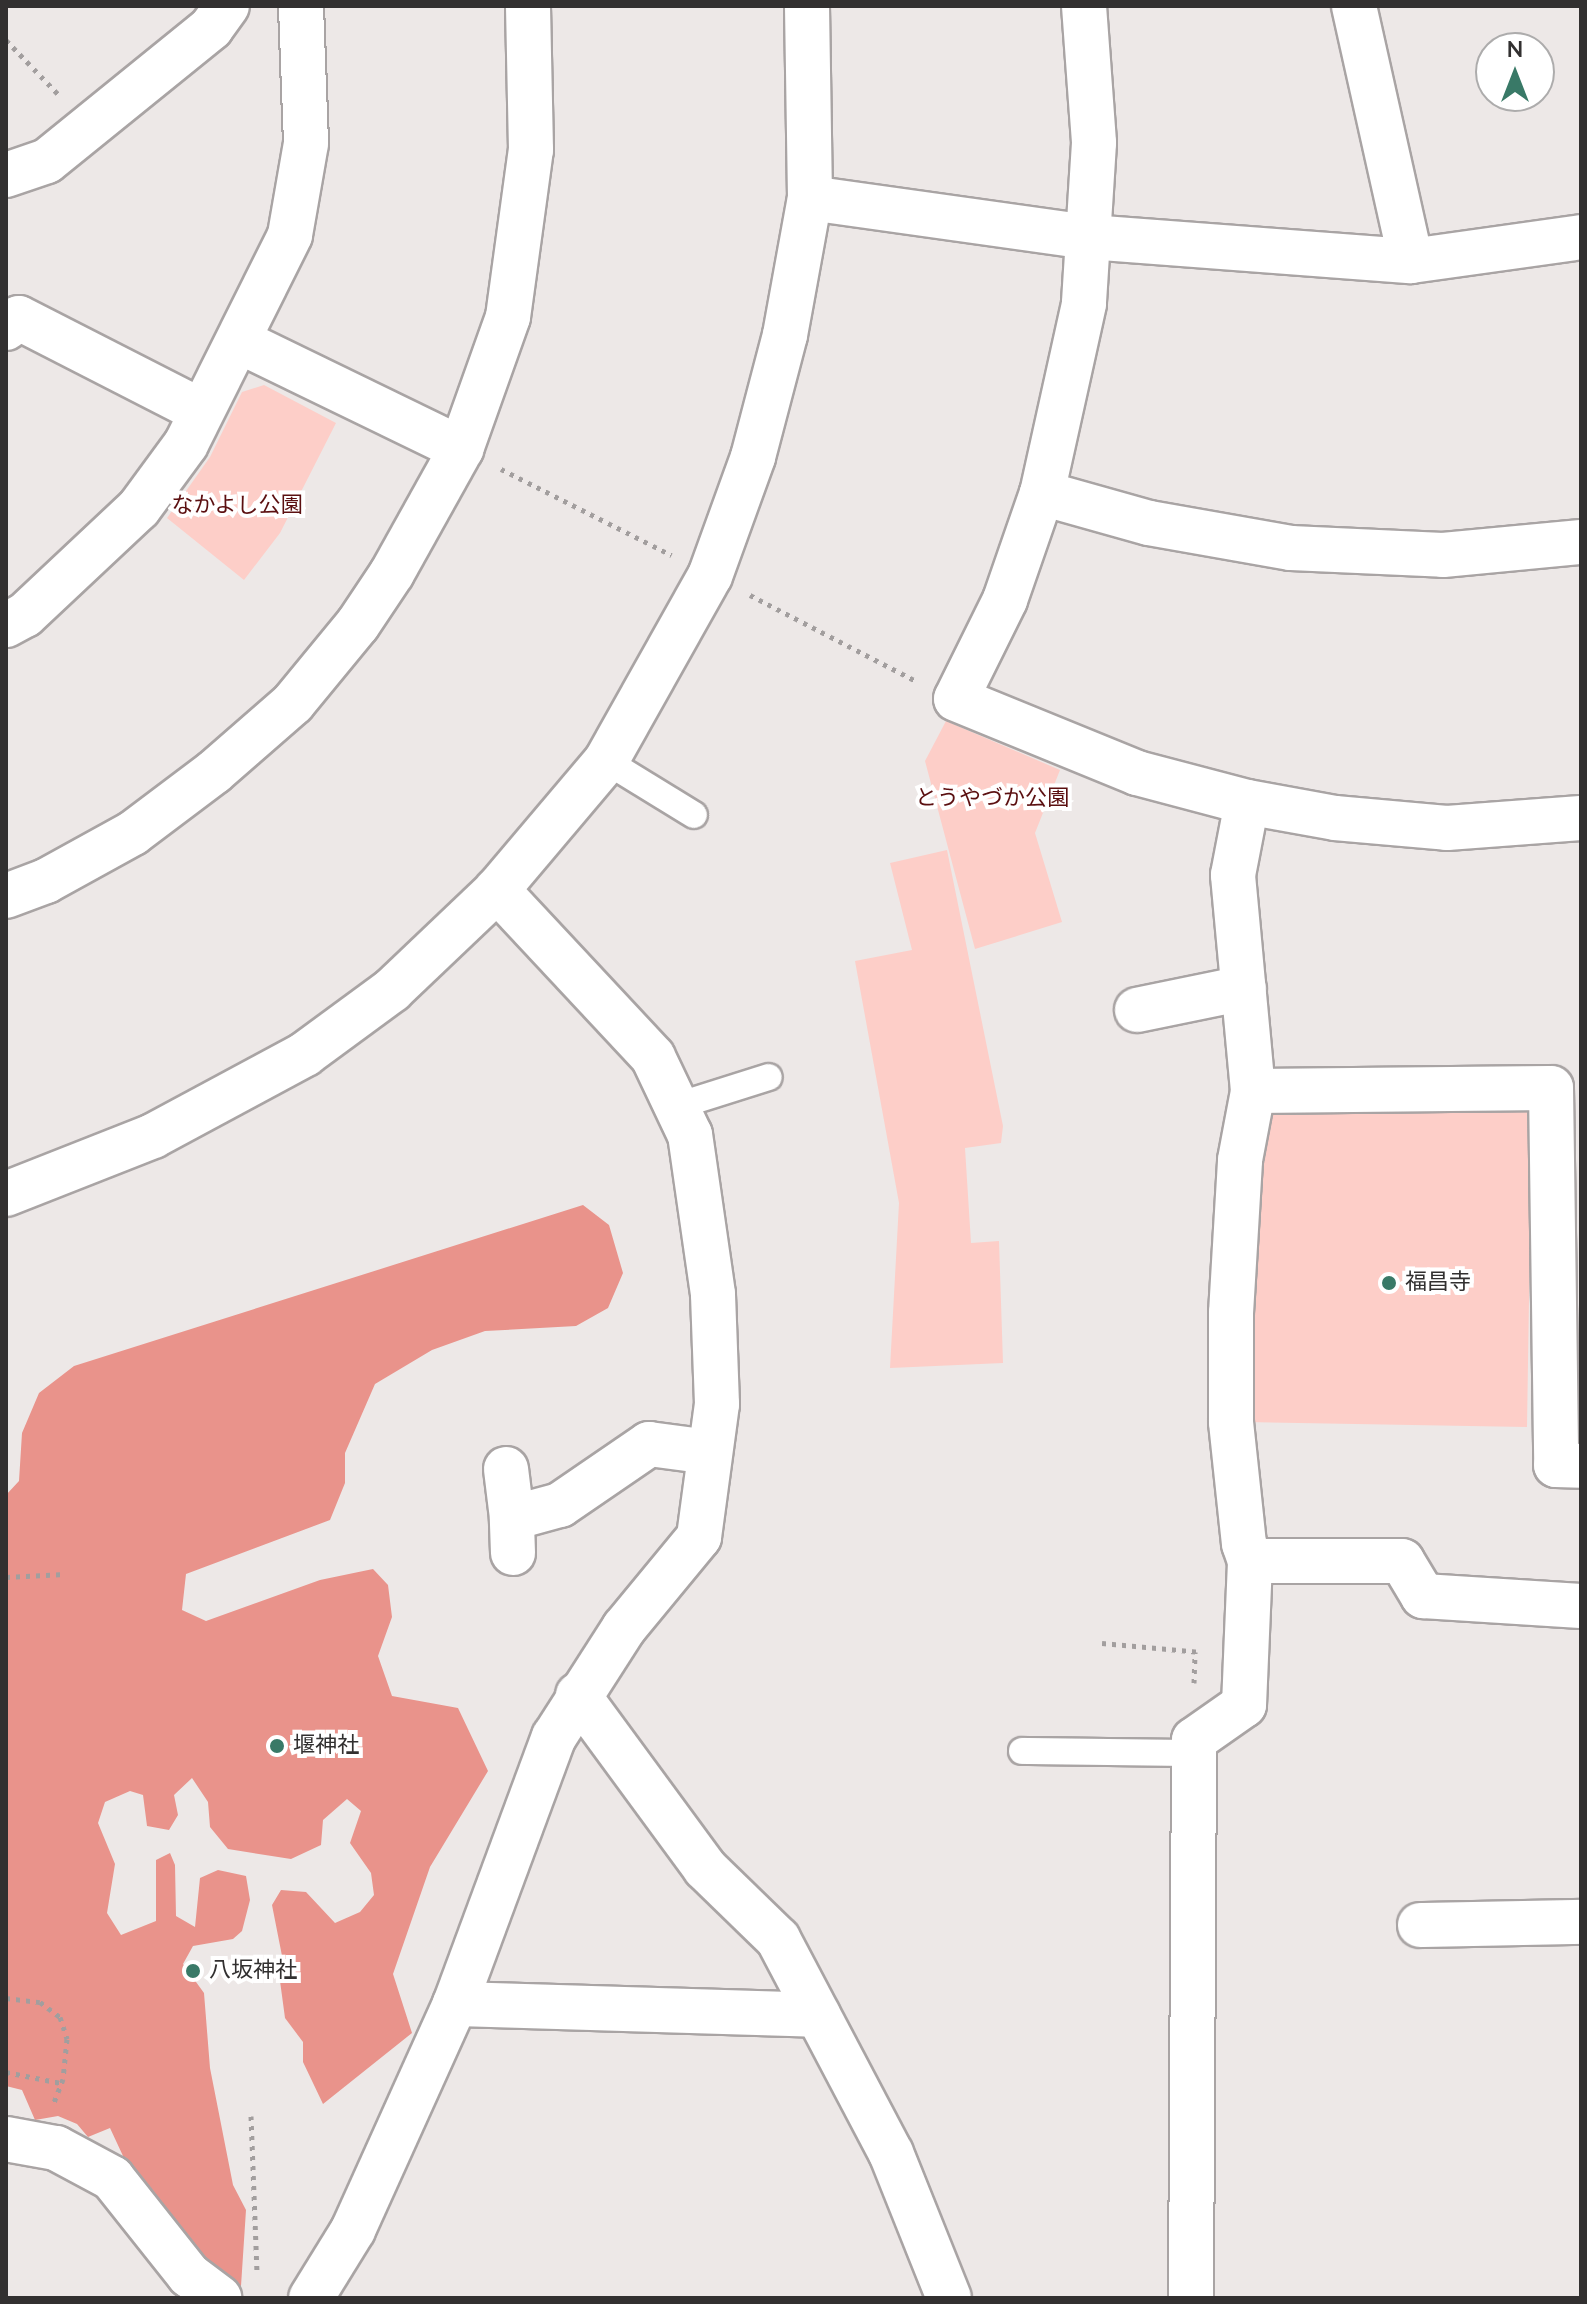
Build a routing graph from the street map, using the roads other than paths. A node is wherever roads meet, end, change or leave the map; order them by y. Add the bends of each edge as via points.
1 (227, 6) edge
2 (301, 6) edge
3 (528, 6) edge
4 (807, 6) edge
5 (1084, 6) edge
6 (1354, 6) edge
7 (6, 175) edge
8 (810, 198) junction
9 (1089, 237) junction
10 (1579, 246) edge
11 (1411, 261) junction
12 (6, 328) edge
13 (239, 341) junction
14 (201, 411) junction
15 (461, 449) junction
16 (1042, 493) junction
17 (1581, 542) edge
18 (6, 625) edge
19 (606, 761) junction
20 (1247, 802) junction
21 (694, 815) dead end
22 (1581, 818) edge
23 (497, 890) junction
24 (6, 896) edge
25 (1244, 988) junction
26 (1137, 1010) dead end
27 (769, 1077) dead end
28 (1566, 1088) edge
29 (1253, 1091) junction
30 (677, 1106) junction
31 (6, 1194) edge
32 (1567, 1282) edge
33 (709, 1452) junction
34 (1581, 1466) edge
35 (506, 1469) dead end
36 (1250, 1561) junction
37 (1581, 1606) edge
38 (578, 1695) junction
39 (1022, 1751) dead end
40 (1194, 1753) junction
41 (1581, 1922) edge
42 (1420, 1925) dead end
43 (455, 2004) junction
44 (818, 2015) junction
45 (6, 2139) edge
46 (238, 2290) edge
47 (311, 2298) edge
48 (949, 2298) edge
49 (1191, 2298) edge

1 - 7 street via 211,28 47,161
2 - 13 street via 306,143 290,235
3 - 15 street via 531,150 519,256 508,317
4 - 8 street
5 - 9 street via 1094,143
6 - 11 street
8 - 9 street
8 - 19 street via 785,335 731,526 681,631
9 - 11 street
9 - 16 street via 1084,304
10 - 11 street
12 - 14 street via 19,318
13 - 14 street
13 - 15 street
14 - 18 street via 186,444 139,508 25,615
15 - 24 street via 358,624 293,703 133,833 46,881
16 - 17 street via 1149,523 1291,548 1443,555
16 - 20 street via 1005,600 956,699 1137,773
19 - 21 lane
19 - 23 street
20 - 22 street via 1335,818 1447,828
20 - 25 street via 1233,875
23 - 30 street via 653,1057
23 - 31 street via 392,990 305,1054 153,1136
25 - 26 street
25 - 29 street
27 - 30 lane
28 - 29 street
28 - 32 street
29 - 36 street via 1240,1160 1231,1313 1231,1422
30 - 33 street via 690,1135 713,1294 717,1404
32 - 34 street via 1556,1465
33 - 35 street via 649,1444 512,1536
33 - 38 street via 699,1537 624,1628
36 - 37 street via 1402,1561 1423,1596
36 - 40 street via 1244,1705 1194,1740
38 - 43 street via 554,1737
38 - 44 street via 705,1868 778,1939
39 - 40 lane
40 - 49 street
41 - 42 street
43 - 44 street
43 - 47 street via 353,2230
44 - 48 street via 891,2153
45 - 46 street via 56,2148 112,2178 189,2275

